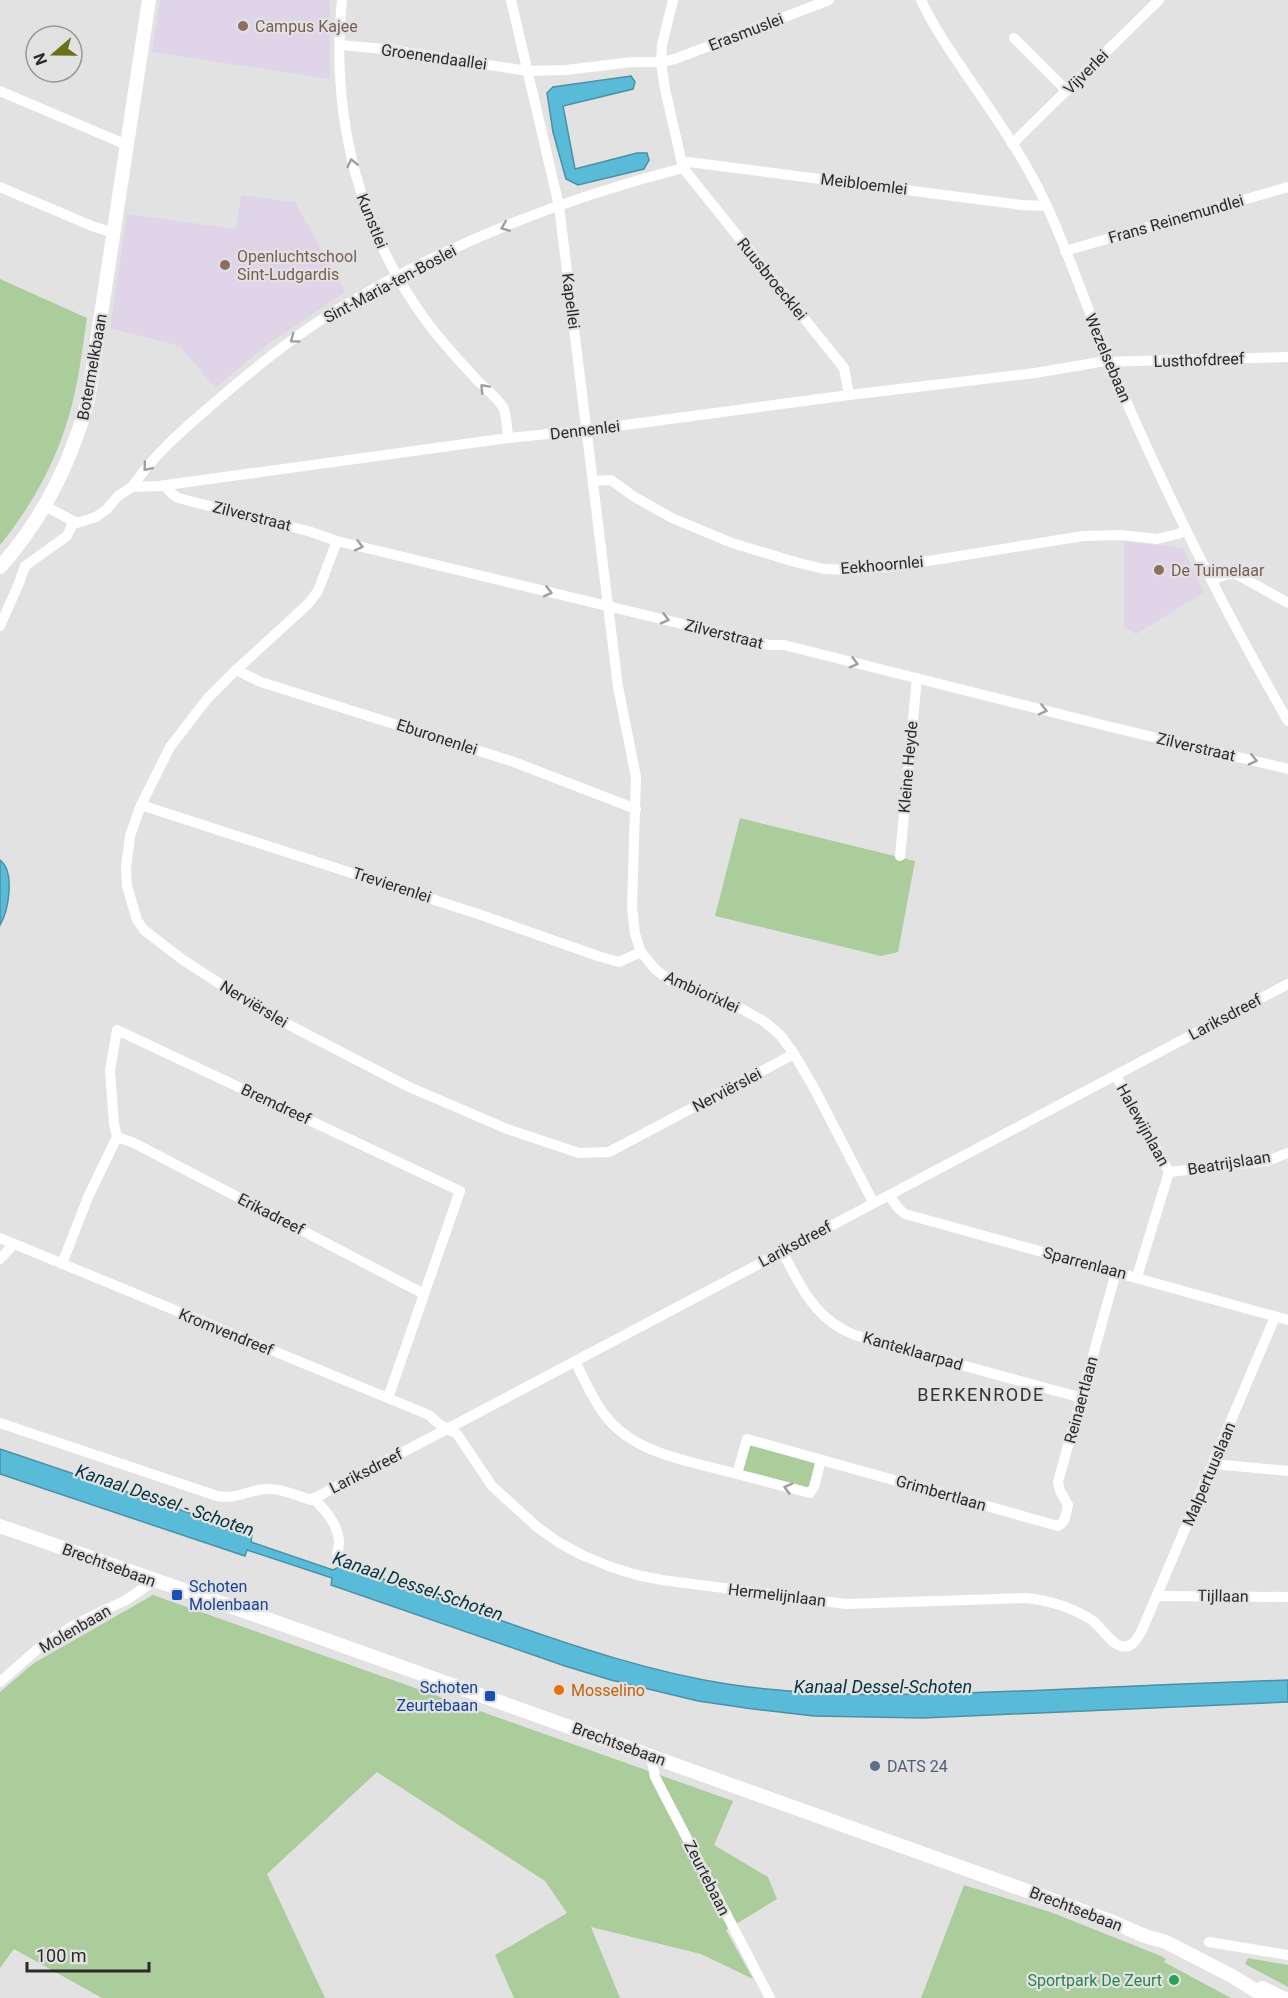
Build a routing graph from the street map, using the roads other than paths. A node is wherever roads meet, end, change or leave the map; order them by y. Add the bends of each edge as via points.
1 (149, 0) edge
2 (342, 0) edge
3 (511, 0) edge
4 (673, 0) edge
5 (829, 0) edge
6 (921, 0) edge
7 (1159, 0) edge
8 (1014, 38) dead end
9 (340, 45) junction
10 (662, 62) junction
11 (528, 71) junction
12 (0, 91) edge
13 (1066, 91) junction
14 (1012, 144) junction
15 (127, 146) junction
16 (683, 168) junction
17 (0, 187) edge
18 (1288, 187) edge
19 (560, 206) junction
20 (1046, 206) junction
21 (114, 232) junction
22 (1065, 250) junction
23 (397, 276) junction
24 (1288, 357) edge
25 (1109, 363) junction
26 (849, 395) junction
27 (588, 430) junction
28 (508, 438) junction
29 (594, 481) junction
30 (165, 485) junction
31 (132, 487) junction
32 (45, 506) junction
33 (73, 523) junction
34 (1186, 530) junction
35 (338, 541) junction
36 (0, 567) edge
37 (1212, 580) junction
38 (1288, 603) edge
39 (608, 605) junction
40 (0, 626) edge
41 (236, 670) junction
42 (917, 678) junction
43 (1288, 721) edge
44 (1288, 769) edge
45 (141, 805) junction
46 (636, 809) junction
47 (900, 856) dead end
48 (641, 952) junction
49 (1288, 984) edge
50 (794, 1054) junction
51 (1116, 1076) junction
52 (117, 1137) junction
53 (1288, 1153) edge
54 (1169, 1172) junction
55 (889, 1195) junction
56 (873, 1202) junction
57 (0, 1238) edge
58 (14, 1244) junction
59 (782, 1251) junction
60 (0, 1259) edge
61 (62, 1264) junction
62 (1116, 1272) junction
63 (1137, 1277) junction
64 (424, 1294) junction
65 (1275, 1317) junction
66 (1288, 1320) edge
67 (575, 1361) junction
68 (388, 1398) junction
69 (1082, 1398) junction
70 (0, 1423) edge
71 (449, 1428) junction
72 (821, 1460) junction
73 (1213, 1464) junction
74 (1288, 1471) edge
75 (737, 1474) junction
76 (307, 1498) junction
77 (1061, 1525) joint
78 (0, 1526) edge
79 (337, 1553) dead end
80 (154, 1581) junction
81 (1157, 1596) junction
82 (1288, 1597) edge
83 (1142, 1630) joint
84 (0, 1682) edge
85 (651, 1756) junction
86 (1209, 1942) dead end
87 (1288, 1955) edge
88 (1232, 1976) junction
89 (770, 1998) edge
90 (1268, 1998) edge
91 (1283, 1998) edge

1 - 15 main road, Botermelkbaan
2 - 9 street, Kunstlei
3 - 11 street, Kapellei
4 - 10 street
5 - 10 street, Erasmuslei
6 - 14 street, Wezelsebaan via 938,34
7 - 13 street, Vijverlei
8 - 13 street
9 - 11 street, Groenendaallei
23 -> 9 street, Kunstlei via 363,202 352,164 343,112
10 - 11 street, Erasmuslei
10 - 16 street
11 - 19 street, Kapellei
12 - 15 street
13 - 14 street, Vijverlei
14 - 20 street, Wezelsebaan
15 - 21 main road, Botermelkbaan
16 - 19 street, Sint-Maria-ten-Boslei
16 - 20 street, Meibloemlei via 689,162
16 - 26 street, Ruusbroecklei via 844,368
17 - 21 street
18 - 22 street, Frans Reinemundlei
19 -> 23 street, Sint-Maria-ten-Boslei via 466,243
19 - 27 street, Kapellei
20 - 22 street, Wezelsebaan
21 - 32 main road, Botermelkbaan via 88,400 71,453
22 - 25 street, Wezelsebaan
28 -> 23 street, Kunstlei via 504,408 442,342
23 -> 31 street, Sint-Maria-ten-Boslei via 311,327 243,378 147,465
24 - 25 street, Lusthofdreef
25 - 26 street, Dennenlei
25 - 34 street, Wezelsebaan
26 - 27 street, Dennenlei
27 - 28 street, Dennenlei
27 - 29 street, Kapellei
28 - 30 street, Dennenlei
29 - 34 street, Eekhoornlei via 611,480 672,518 732,543 824,569 891,567 1083,536 1157,539
29 - 39 street, Kapellei
30 - 31 street, Dennenlei
30 - 35 street, Zilverstraat via 178,498
31 - 33 street via 96,517
32 - 33 street
32 - 36 main road, Botermelkbaan
33 - 40 street via 67,536 25,566
34 - 37 street, Wezelsebaan
35 -> 39 street, Zilverstraat
35 - 41 street, Nerviërslei via 309,604
37 - 38 street via 1236,574
37 - 43 street, Wezelsebaan
39 -> 42 street, Zilverstraat
39 - 46 street, Ambiorixlei via 618,687 636,777
41 - 45 street, Nerviërslei via 207,699 170,747
41 - 46 street, Eburonenlei via 261,682 514,762
42 -> 44 street, Zilverstraat
42 - 47 street, Kleine Heyde
45 - 48 street, Trevierenlei via 470,911 598,957 619,962
45 - 50 street, Nerviërslei via 130,836 126,868 131,904 144,930 262,1011 407,1086 507,1129 579,1154 609,1152
46 - 48 street, Ambiorixlei via 632,908
48 - 50 street, Ambiorixlei via 669,980 742,1009 765,1023
49 - 51 street, Lariksdreef
50 - 56 street, Ambiorixlei
51 - 54 street, Halewijnlaan
51 - 55 street, Lariksdreef
52 - 61 street
52 - 64 street, Erikadreef
52 - 64 street, Bremdreef via 110,1071 117,1030 450,1185 460,1191
53 - 54 street, Beatrijslaan via 1267,1161
54 - 63 street, Halewijnlaan
55 - 56 street, Lariksdreef
55 - 62 street, Sparrenlaan via 905,1214
56 - 59 street, Lariksdreef
57 - 58 street, Kromvendreef
58 - 60 street
58 - 61 street, Kromvendreef
59 - 67 street, Lariksdreef
59 - 69 street, Kanteklaarpad via 808,1299 843,1330
61 - 68 street, Kromvendreef
62 - 63 street, Sparrenlaan
62 - 69 street, Reinaertlaan
63 - 65 street, Sparrenlaan
64 - 68 street, Bremdreef
65 - 66 street, Sparrenlaan
65 - 73 street, Malpertuuslaan
67 - 71 street, Lariksdreef
67 - 75 street via 605,1415 627,1436 658,1452
68 - 71 street, Kromvendreef
69 - 77 street, Reinaertlaan via 1058,1482 1068,1505
70 - 76 street via 217,1496 229,1498 260,1489
71 - 76 street, Lariksdreef
71 - 83 street, Hermelijnlaan via 492,1486 537,1527 582,1555 637,1575 846,1604 1027,1598 1070,1609 1092,1621 1121,1646 1132,1644
72 -> 75 street via 810,1493
72 - 75 street, Grimbertlaan via 747,1439
72 - 77 street, Grimbertlaan
73 - 74 street
73 - 81 street, Malpertuuslaan
76 - 79 street via 325,1509 335,1527
78 - 80 main road, Brechtsebaan
80 - 84 street, Molenbaan via 41,1646
80 - 85 main road, Brechtsebaan
81 - 82 street, Tijllaan
81 - 83 street, Malpertuuslaan
85 - 88 main road, Brechtsebaan via 1108,1920 1166,1942
85 - 89 street, Zeurtebaan via 655,1777
86 - 87 street
88 - 90 main road, Brechtsebaan
88 - 91 main road, Brechtsebaan

